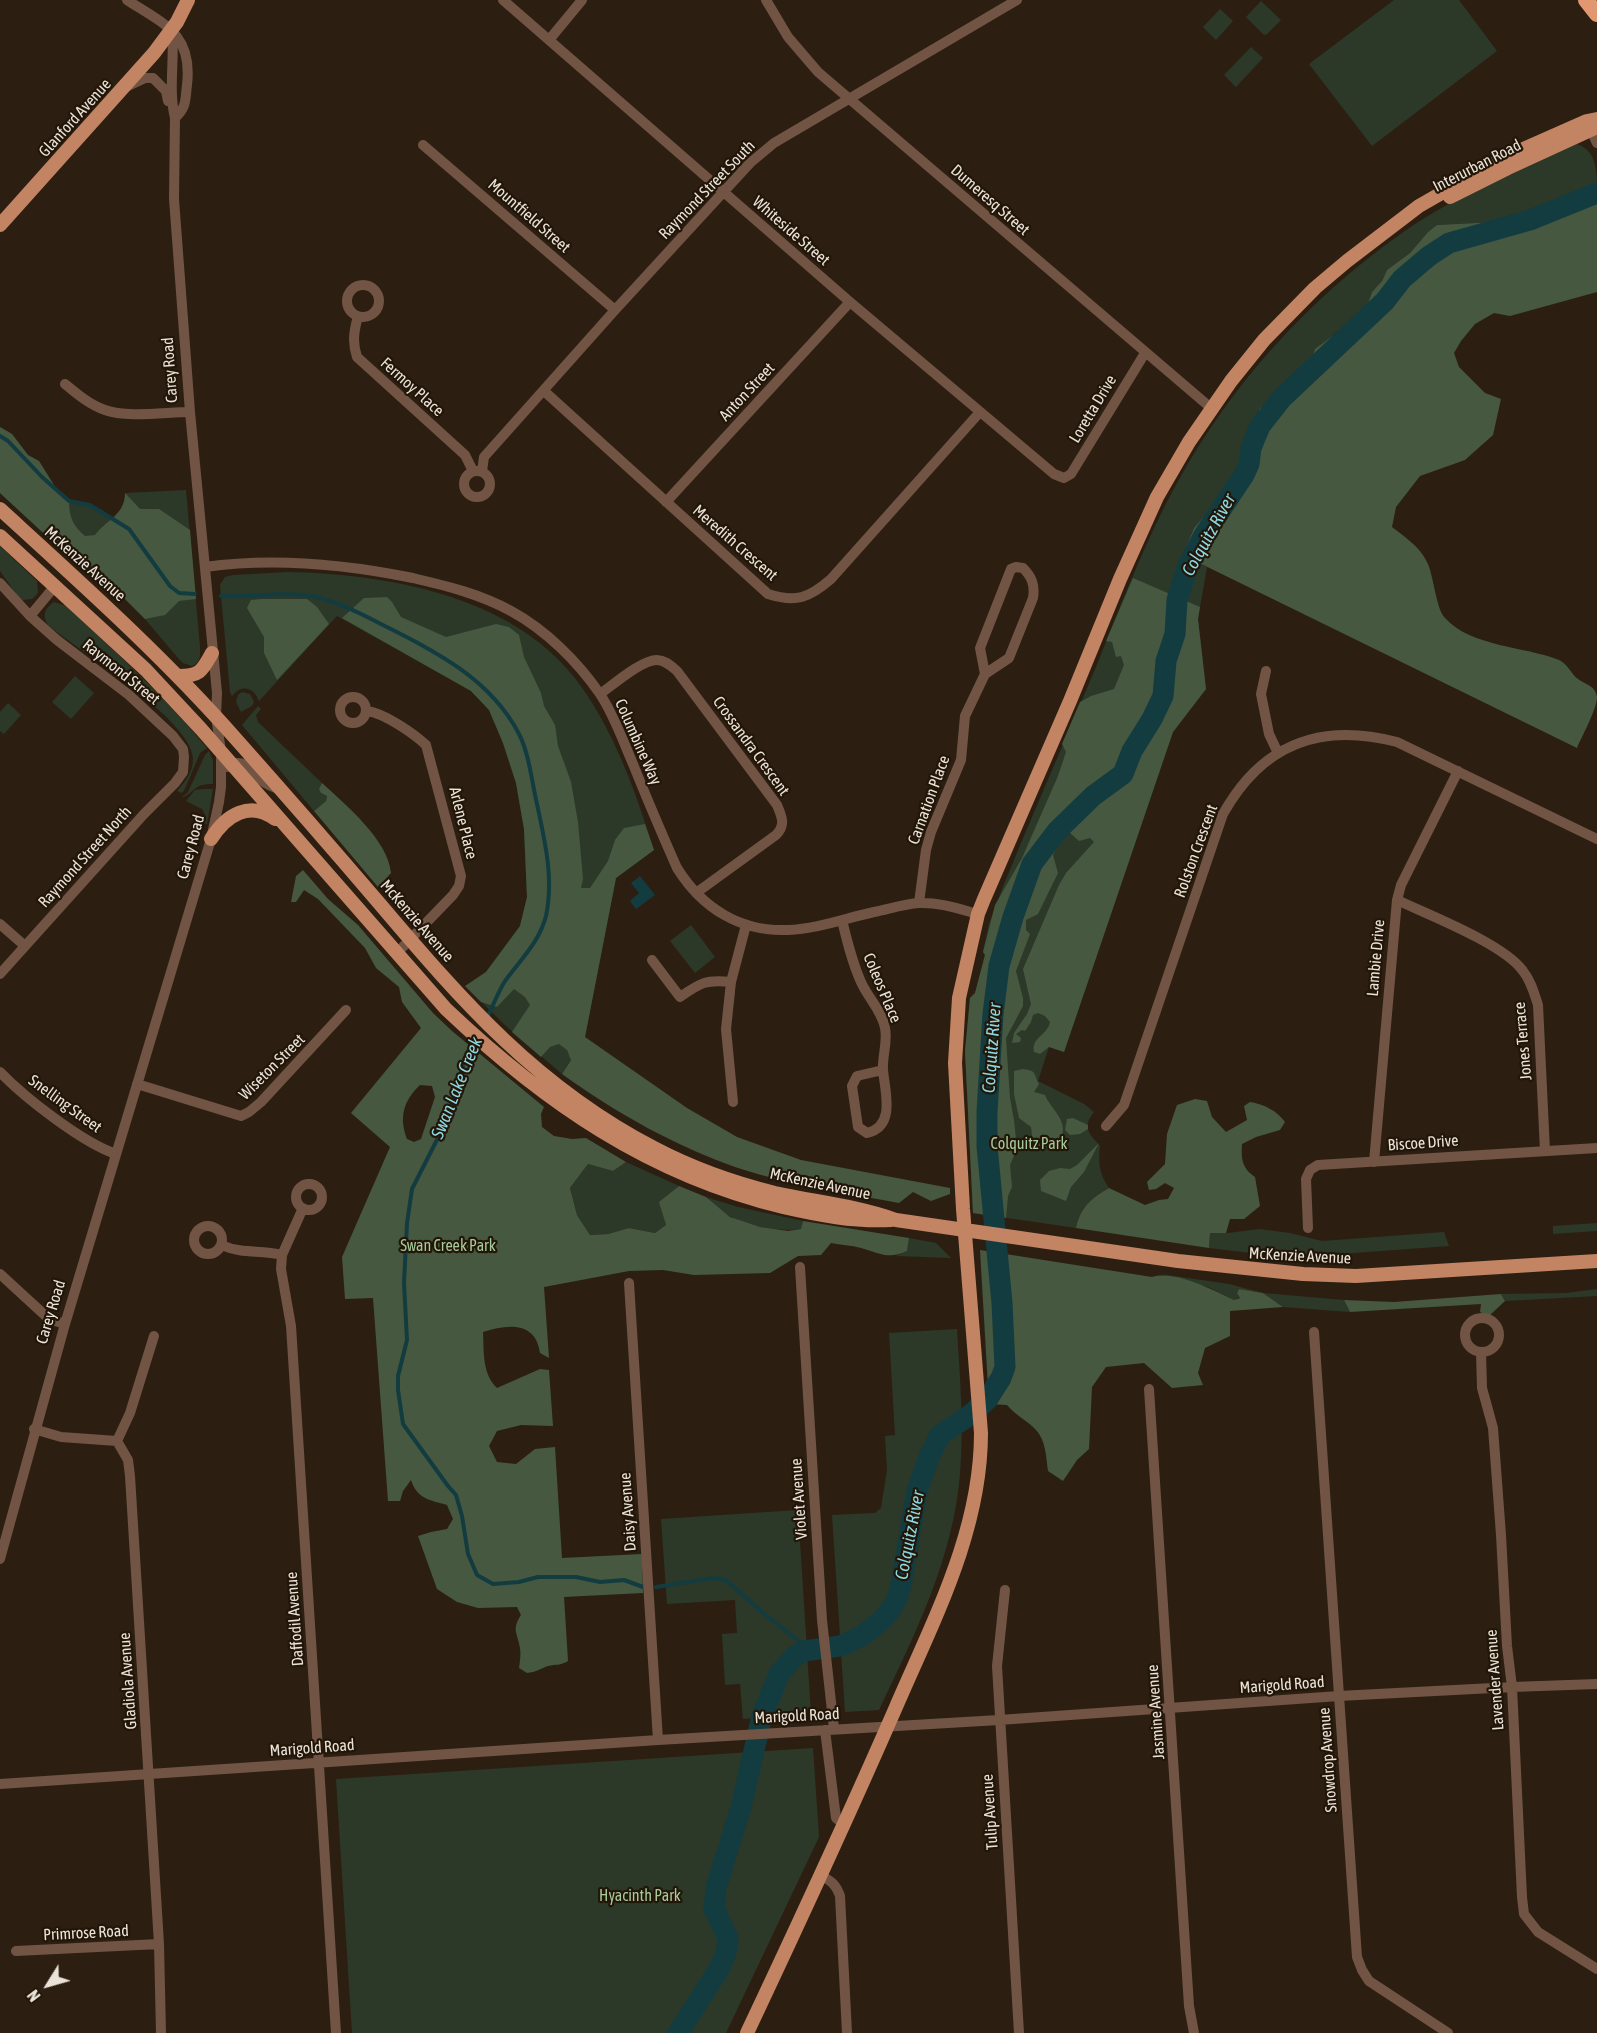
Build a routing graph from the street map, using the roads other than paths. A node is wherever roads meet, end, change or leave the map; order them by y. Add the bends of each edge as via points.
1 (127, 0) edge
2 (188, 0) edge
3 (503, 0) edge
4 (582, 0) edge
5 (766, 0) edge
6 (1017, 0) edge
7 (1586, 0) edge
8 (1597, 14) edge
9 (172, 30) junction
10 (549, 40) junction
11 (119, 94) junction
12 (849, 99) junction
13 (175, 118) junction
14 (1594, 128) edge
15 (423, 145) dead end
16 (722, 192) junction
17 (1, 221) edge
18 (1376, 240) junction
19 (850, 302) junction
20 (615, 310) junction
21 (358, 316) dead end
22 (1145, 353) junction
23 (65, 384) dead end
24 (544, 391) junction
25 (1210, 408) junction
26 (190, 412) junction
27 (980, 412) junction
28 (477, 471) joint
29 (1064, 478) joint
30 (666, 502) junction
31 (0, 509) edge
32 (0, 537) edge
33 (205, 567) junction
34 (0, 583) edge
35 (55, 586) junction
36 (30, 616) junction
37 (212, 653) junction
38 (1266, 671) dead end
39 (985, 674) junction
40 (179, 676) junction
41 (600, 694) junction
42 (367, 711) dead end
43 (216, 716) junction
44 (221, 752) junction
45 (1278, 753) junction
46 (184, 757) joint
47 (232, 764) junction
48 (1458, 771) junction
49 (221, 777) junction
50 (279, 789) junction
51 (286, 827) junction
52 (211, 838) junction
53 (1597, 839) edge
54 (696, 893) junction
55 (1397, 900) junction
56 (919, 903) junction
57 (978, 914) junction
58 (842, 920) junction
59 (0, 924) edge
60 (746, 925) junction
61 (411, 940) junction
62 (25, 946) junction
63 (396, 954) junction
64 (652, 960) dead end
65 (0, 974) edge
66 (731, 982) junction
67 (346, 1010) dead end
68 (883, 1070) junction
69 (0, 1072) edge
70 (137, 1084) junction
71 (734, 1102) dead end
72 (1106, 1126) dead end
73 (1597, 1148) edge
74 (1545, 1151) junction
75 (116, 1154) junction
76 (1374, 1162) junction
77 (303, 1208) dead end
78 (896, 1220) junction
79 (1308, 1228) dead end
80 (221, 1245) dead end
81 (282, 1255) junction
82 (1597, 1261) edge
83 (800, 1267) dead end
84 (0, 1274) edge
85 (629, 1283) dead end
86 (64, 1324) junction
87 (1314, 1332) dead end
88 (154, 1336) dead end
89 (1481, 1352) dead end
90 (1149, 1389) dead end
91 (34, 1429) junction
92 (117, 1441) junction
93 (0, 1558) edge
94 (1005, 1590) dead end
95 (1597, 1684) edge
96 (1512, 1687) junction
97 (1339, 1696) junction
98 (1171, 1707) junction
99 (999, 1720) junction
100 (888, 1726) junction
101 (829, 1730) junction
102 (658, 1740) junction
103 (319, 1762) junction
104 (149, 1775) junction
105 (0, 1784) edge
106 (845, 1825) junction
107 (821, 1876) junction
108 (159, 1944) junction
109 (16, 1951) dead end
110 (1597, 1970) edge
111 (161, 2033) edge
112 (336, 2033) edge
113 (747, 2033) edge
114 (847, 2033) edge
115 (1019, 2033) edge
116 (1194, 2033) edge
117 (1448, 2033) edge

1 - 9 street
2 - 9 main road
3 - 10 street, Whiteside Street
4 - 10 street
5 - 12 street, Dumeresq Street via 802,55
6 - 12 street, Raymond Street South
7 - 8 highway
9 - 11 main road, Glanford Avenue
9 - 13 street, Carey Road via 184,48 189,68 184,110
10 - 16 street, Whiteside Street
11 - 13 street via 140,80 153,78 166,91
11 - 17 main road, Glanford Avenue
12 - 16 street, Raymond Street South via 774,143
12 - 22 street, Dumeresq Street
13 - 26 street, Carey Road via 174,199
14 - 18 main road, Interurban Road via 1484,179
14 - 18 main road, Interurban Road via 1565,131 1467,177 1419,206
15 - 20 street, Mountfield Street
16 - 19 street, Whiteside Street
16 - 20 street, Raymond Street South
18 - 25 main road via 1315,288 1264,340
19 - 27 street, Whiteside Street
19 - 30 street, Anton Street
20 - 24 street, Raymond Street South
21 - 28 street, Fermoy Place via 353,337 357,357 465,455
22 - 25 street, Dumeresq Street
22 - 29 street, Loretta Drive via 1071,474
23 - 26 street via 104,410
24 - 28 street, Raymond Street South via 484,457
24 - 30 street, Meredith Crescent
25 - 57 main road via 1139,537
26 - 33 street, Carey Road
27 - 29 street, Whiteside Street via 1054,474
27 - 30 street, Meredith Crescent via 831,579 806,596 791,600 768,594
31 - 40 main road, McKenzie Avenue
32 - 35 main road, McKenzie Avenue
33 - 37 street, Carey Road
33 - 41 street, Columbine Way via 316,563 383,572 484,597 542,632
34 - 36 street, Raymond Street
35 - 36 street
35 - 44 main road, McKenzie Avenue via 146,670
36 - 46 street, Raymond Street via 129,695 173,736
37 - 40 main road via 197,674
37 - 43 street, Carey Road
38 - 45 street via 1261,694 1269,734
39 - 39 street, Carnation Place via 1009,658 1033,598 1033,581 1023,568 1011,569 980,648
39 - 56 street, Carnation Place via 965,716 961,760 931,831
40 - 43 main road, McKenzie Avenue
41 - 54 street, Columbine Way via 677,868
41 - 54 street, Crossandra Crescent via 646,663 659,660 670,665 777,805 782,830
42 - 61 street, Arlene Place via 376,712 426,745 461,876 453,895
43 - 44 street, Carey Road
43 - 50 main road, McKenzie Avenue
44 - 47 main road, McKenzie Avenue
44 - 49 street, Carey Road
45 - 48 street, Rolston Crescent via 1314,738 1353,733 1373,735
45 - 72 street, Rolston Crescent via 1243,783 1223,814 1124,1106
46 - 62 street, Raymond Street North via 183,772 175,783
47 - 49 street
47 - 50 street via 247,765 262,781
47 - 51 main road, McKenzie Avenue
48 - 53 street, Rolston Crescent
48 - 55 street, Lambie Drive
49 - 52 street, Carey Road
50 - 61 main road, McKenzie Avenue
51 - 52 main road via 265,811 252,810 229,816
51 - 63 main road, McKenzie Avenue
52 - 70 street, Carey Road
54 - 60 street, Columbine Way via 718,913
55 - 74 street, Jones Terrace via 1500,949 1514,960 1533,987 1538,1005
55 - 76 street, Lambie Drive
56 - 57 street, Columbine Way
56 - 58 street, Columbine Way
57 - 100 main road via 959,998 955,1063 981,1457 961,1553
58 - 60 street, Columbine Way via 789,930
58 - 68 street, Coleos Place via 860,981 885,1027
59 - 62 street
60 - 66 street
61 - 63 street, Arlene Place
61 - 78 main road, McKenzie Avenue via 528,1063 623,1131 686,1163 758,1188 868,1210
62 - 65 street, Raymond Street North
63 - 78 main road, McKenzie Avenue via 490,1050 539,1089 623,1145 728,1192 801,1211 866,1222
64 - 66 street via 680,997 706,981
66 - 71 street via 726,1029
67 - 70 street, Wiseton Street via 261,1102 241,1116
68 - 68 street, Coleos Place via 886,1116 881,1126 867,1133 858,1127 852,1086 857,1076
69 - 75 street, Snelling Street via 63,1123
70 - 75 street, Carey Road
73 - 74 street, Biscoe Drive
74 - 76 street, Biscoe Drive
75 - 86 street, Carey Road
76 - 79 street, Biscoe Drive via 1318,1165 1310,1170 1306,1179
77 - 81 street, Daffodil Avenue
78 - 82 main road, McKenzie Avenue via 1248,1270 1356,1276
80 - 81 street via 241,1252 269,1251
81 - 103 street, Daffodil Avenue via 280,1269 291,1326
83 - 101 street, Violet Avenue
84 - 86 street via 49,1319
85 - 102 street, Daisy Avenue
86 - 91 street, Carey Road
87 - 97 street, Snowdrop Avenue
88 - 92 street
89 - 96 street, Lavender Avenue via 1482,1388 1493,1428
90 - 98 street, Jasmine Avenue
91 - 92 street via 62,1437
91 - 93 street, Carey Road
92 - 104 street, Gladiola Avenue via 128,1460 130,1476
94 - 99 street, Tulip Avenue via 997,1666
95 - 96 street, Marigold Road
96 - 97 street, Marigold Road
96 - 110 street, Lavender Avenue via 1524,1914 1538,1932
97 - 98 street, Marigold Road
97 - 117 street, Snowdrop Avenue via 1357,1957 1369,1981
98 - 99 street, Marigold Road
98 - 116 street, Jasmine Avenue via 1189,2007
99 - 100 street, Marigold Road
99 - 115 street, Tulip Avenue
100 - 101 street, Marigold Road
100 - 106 main road
101 - 102 street, Marigold Road
101 - 106 street, Violet Avenue via 836,1818
102 - 103 street, Marigold Road
103 - 104 street, Marigold Road
103 - 112 street, Daffodil Avenue
104 - 105 street, Marigold Road
104 - 108 street, Gladiola Avenue
106 - 107 main road
107 - 113 main road
107 - 114 street via 832,1881 840,1896
108 - 109 street, Primrose Road
108 - 111 street, Gladiola Avenue

